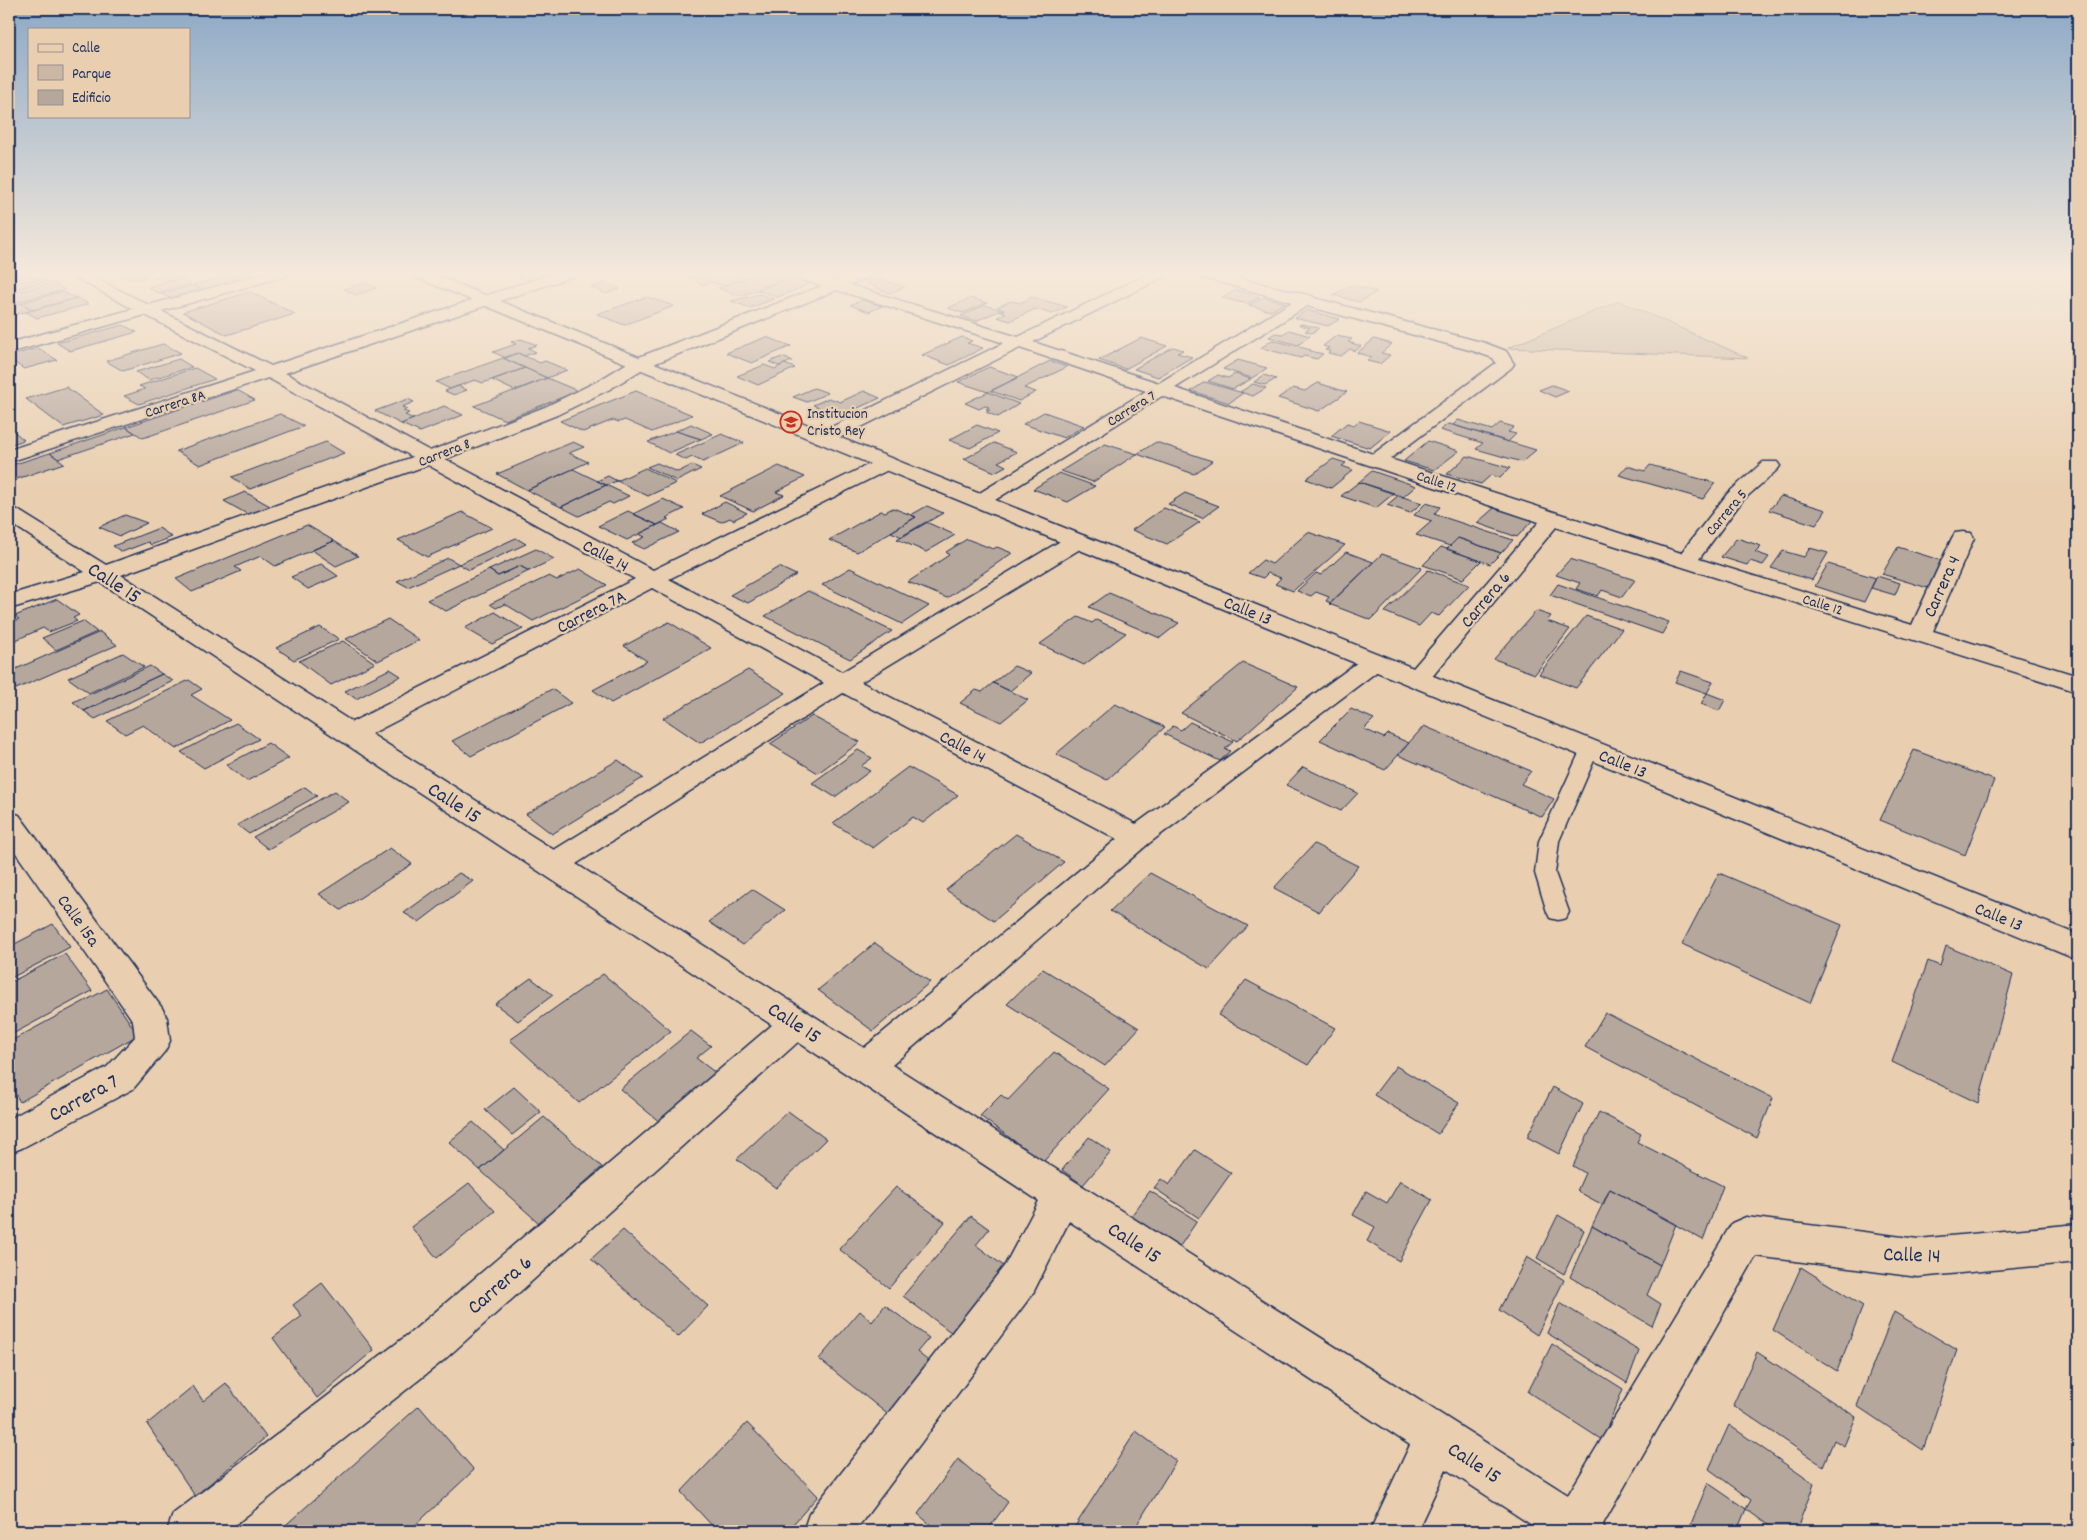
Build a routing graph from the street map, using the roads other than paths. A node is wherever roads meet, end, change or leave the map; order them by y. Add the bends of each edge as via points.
1 (217, 345) edge
2 (351, 345) edge
3 (595, 345) edge
4 (685, 345) edge
5 (1011, 345) edge
6 (1026, 345) edge
7 (1233, 345) edge
8 (1471, 345) edge
9 (640, 363) junction
10 (270, 372) junction
11 (1160, 389) junction
12 (824, 438) junction
13 (9, 456) edge
14 (427, 459) junction
15 (1376, 460) junction
16 (887, 463) junction
17 (1770, 466) dead end
18 (980, 501) junction
19 (9, 513) edge
20 (1552, 519) junction
21 (1963, 538) dead end
22 (1078, 541) junction
23 (1686, 561) junction
24 (102, 574) junction
25 (652, 579) junction
26 (9, 602) edge
27 (1920, 634) junction
28 (1374, 662) junction
29 (1417, 679) junction
30 (843, 682) junction
31 (2078, 684) edge
32 (350, 734) junction
33 (1590, 749) junction
34 (9, 822) edge
35 (1138, 837) junction
36 (553, 865) junction
37 (1558, 912) dead end
38 (2078, 948) edge
39 (150, 1018) joint
40 (797, 1023) junction
41 (866, 1067) junction
42 (9, 1137) edge
43 (1062, 1195) junction
44 (2078, 1243) edge
45 (1437, 1437) junction
46 (1578, 1529) edge
47 (190, 1531) edge
48 (826, 1531) edge
49 (1393, 1531) edge

1 - 10 main road, Calle 14
2 - 10 main road, Carrera 8A
3 - 9 main road, Calle 13
4 - 9 main road, Carrera 8
5 - 12 main road
6 - 11 main road, Calle 12
7 - 11 main road, Carrera 7
8 - 15 main road via 1500,355 1505,364
9 - 12 main road, Calle 13
9 - 14 main road, Carrera 8 via 551,411
10 - 13 main road, Carrera 8A
10 - 14 main road, Calle 14
11 - 15 main road, Calle 12
11 - 18 main road, Carrera 7
12 - 16 main road, Calle 13
14 - 24 main road, Carrera 8
14 - 25 main road, Calle 14
15 - 20 main road, Calle 12
16 - 18 main road, Calle 13
16 - 25 main road, Carrera 7A
17 - 23 main road, Carrera 5 via 1735,497
18 - 22 main road, Calle 13
19 - 24 main road, Calle 15
20 - 23 main road, Calle 12
20 - 29 main road, Carrera 6
21 - 27 main road, Carrera 4
22 - 28 main road, Calle 13
22 - 30 main road
23 - 27 main road, Calle 12
24 - 26 main road, Carrera 8
24 - 32 main road, Calle 15
25 - 30 main road, Calle 14
25 - 32 main road, Carrera 7A
27 - 31 main road, Calle 12
28 - 29 main road, Calle 13
28 - 35 main road
29 - 33 main road, Calle 13
30 - 35 main road, Calle 14
30 - 36 main road
32 - 36 main road, Calle 15
33 - 37 lane via 1549,841 1545,873
33 - 38 main road, Calle 13
34 - 39 main road, Calle 15a
35 - 41 main road
36 - 40 main road, Calle 15
39 - 42 main road, Carrera 7 via 153,1041 120,1078
40 - 41 main road, Calle 15
40 - 47 main road, Carrera 6 via 429,1345
41 - 43 main road, Calle 15
43 - 45 main road, Calle 15
43 - 48 main road via 1019,1279
44 - 46 main road, Calle 14 via 1918,1258 1746,1236
45 - 46 main road, Calle 15
45 - 49 main road

